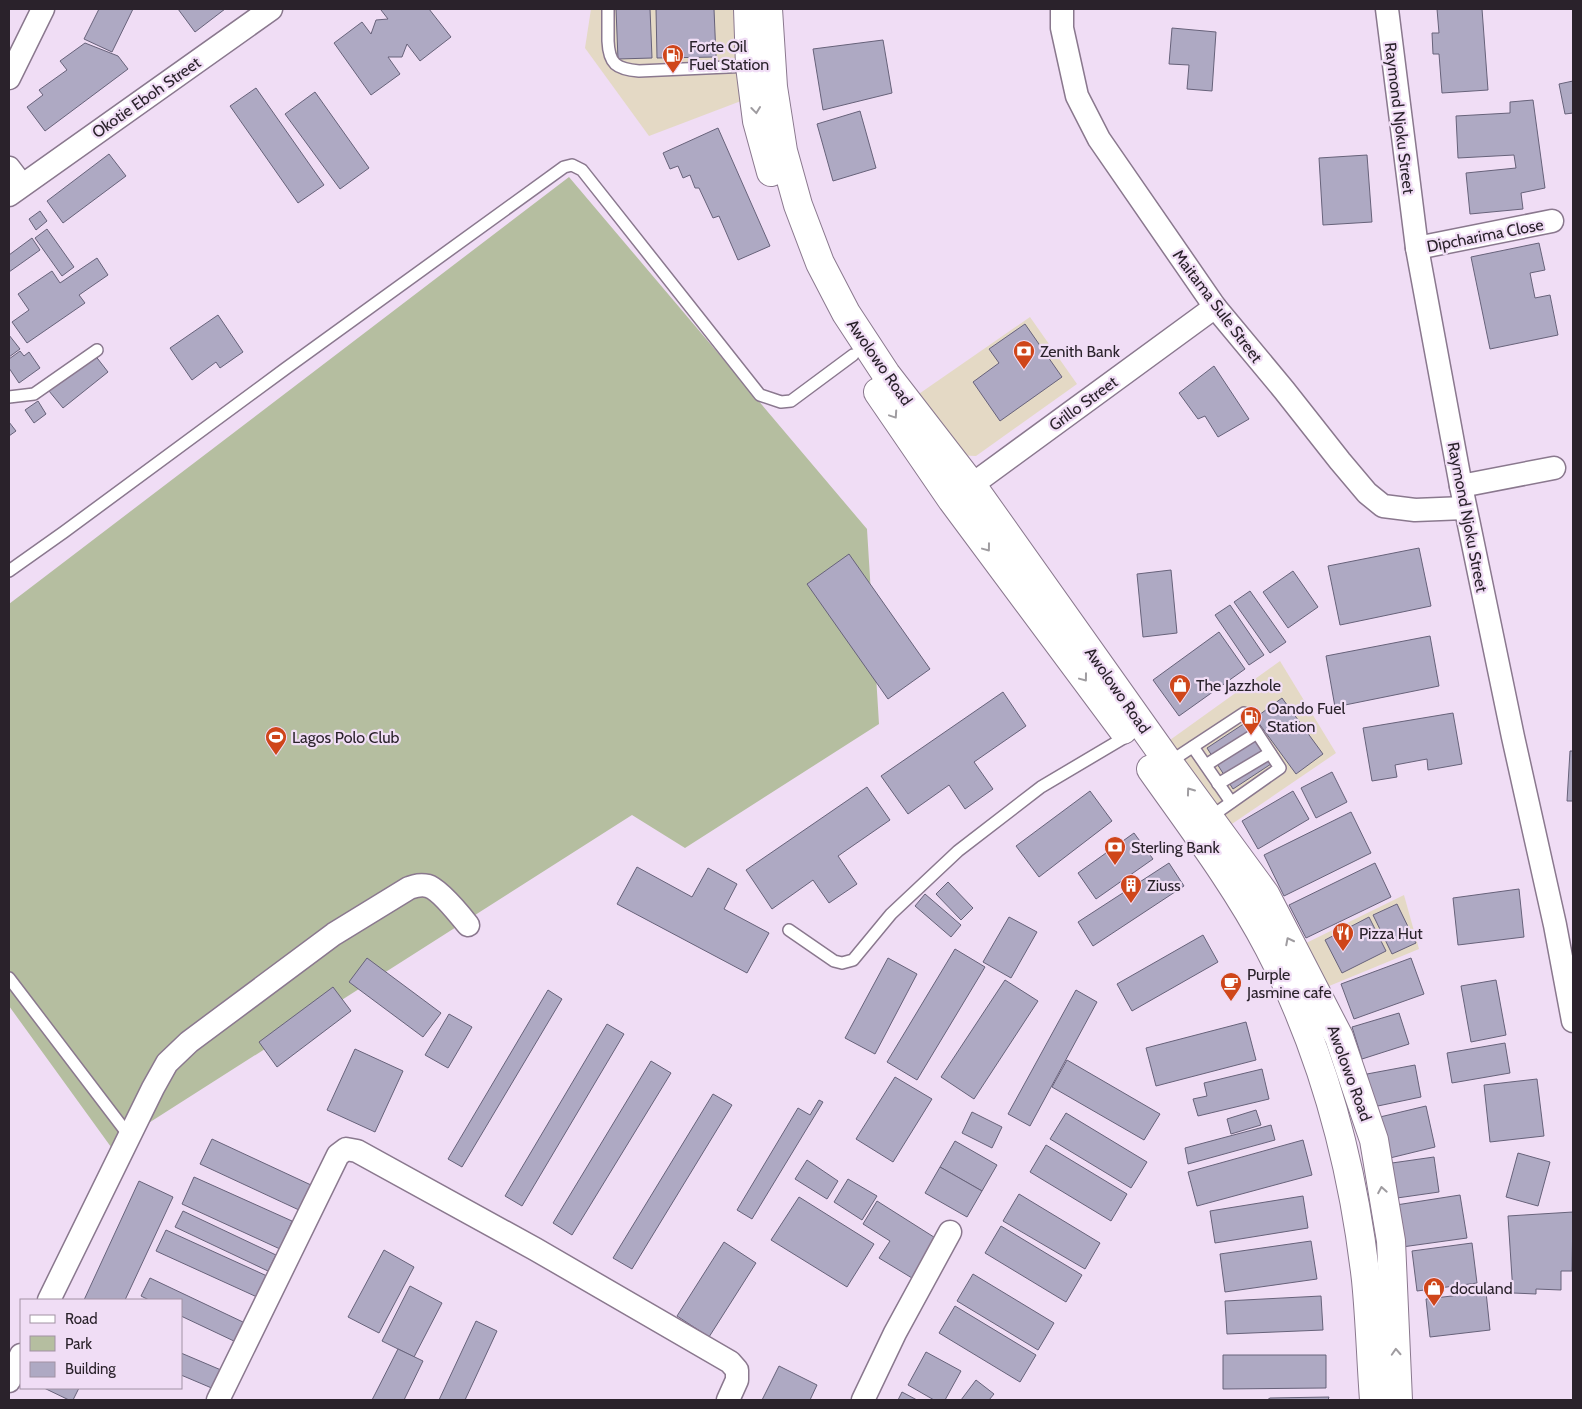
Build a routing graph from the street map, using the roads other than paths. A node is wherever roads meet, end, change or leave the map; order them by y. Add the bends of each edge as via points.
1 (43, 9) edge
2 (271, 9) edge
3 (608, 9) edge
4 (748, 9) edge
5 (768, 9) edge
6 (1062, 9) edge
7 (1386, 9) edge
8 (750, 66) junction
9 (9, 78) edge
10 (13, 183) edge
11 (1552, 221) dead end
12 (1417, 248) junction
13 (1215, 307) junction
14 (97, 350) dead end
15 (853, 355) junction
16 (9, 397) edge
17 (1554, 468) dead end
18 (961, 492) junction
19 (1463, 497) junction
20 (9, 571) edge
21 (1257, 733) junction
22 (1127, 736) junction
23 (1193, 747) junction
24 (1270, 753) junction
25 (1206, 765) junction
26 (1161, 768) junction
27 (1218, 784) junction
28 (1231, 802) junction
29 (1201, 824) junction
30 (468, 925) dead end
31 (789, 930) dead end
32 (9, 978) edge
33 (1573, 1021) edge
34 (130, 1137) junction
35 (950, 1232) dead end
36 (49, 1299) edge
37 (20, 1357) edge
38 (9, 1381) edge
39 (218, 1400) edge
40 (728, 1400) edge
41 (863, 1400) edge
42 (1374, 1400) edge
43 (1398, 1400) edge

1 - 9 street
2 - 10 street, Okotie Eboh Street
3 - 8 lane via 608,54 612,62 626,70
4 - 8 main road, Awolowo Road
5 - 18 main road, Awolowo Road via 773,87 784,151 798,205 820,263 846,313
6 - 13 street, Maitama Sule Street via 1068,62 1077,96 1090,122
7 - 12 street, Raymond Njoku Street
8 -> 15 main road, Awolowo Road via 757,121 789,227
11 - 12 street, Dipcharima Close
12 - 19 street, Raymond Njoku Street
13 - 18 street, Grillo Street
13 - 19 street, Maitama Sule Street via 1367,493 1383,506 1415,510
14 - 16 lane via 34,394
15 -> 18 main road, Awolowo Road
15 - 20 lane via 791,400 781,402 760,395 582,170 572,165 564,167
17 - 19 street, Maitama Sule Street
18 -> 22 main road, Awolowo Road
18 - 26 main road, Awolowo Road
19 - 33 street, Raymond Njoku Street
21 - 23 lane via 1244,713
21 - 24 lane
21 - 25 lane
22 - 26 main road, Awolowo Road
22 - 31 lane via 1041,787 958,851 891,914 853,960 834,962
23 - 25 lane
23 - 26 lane
24 - 27 lane
24 - 28 lane via 1280,768
25 - 27 lane
26 - 29 main road, Awolowo Road
27 - 28 lane
28 - 29 lane
29 - 42 main road, Awolowo Road via 1270,949 1331,1102 1357,1218 1366,1281
43 -> 29 main road, Awolowo Road via 1391,1241 1374,1140 1340,1037 1265,894
30 - 34 street via 430,886 418,885 355,920 189,1042 167,1063
32 - 34 lane
34 - 36 street
35 - 41 street
37 - 38 street
39 - 40 street via 338,1155 346,1149 357,1151 535,1249 730,1362 738,1370

